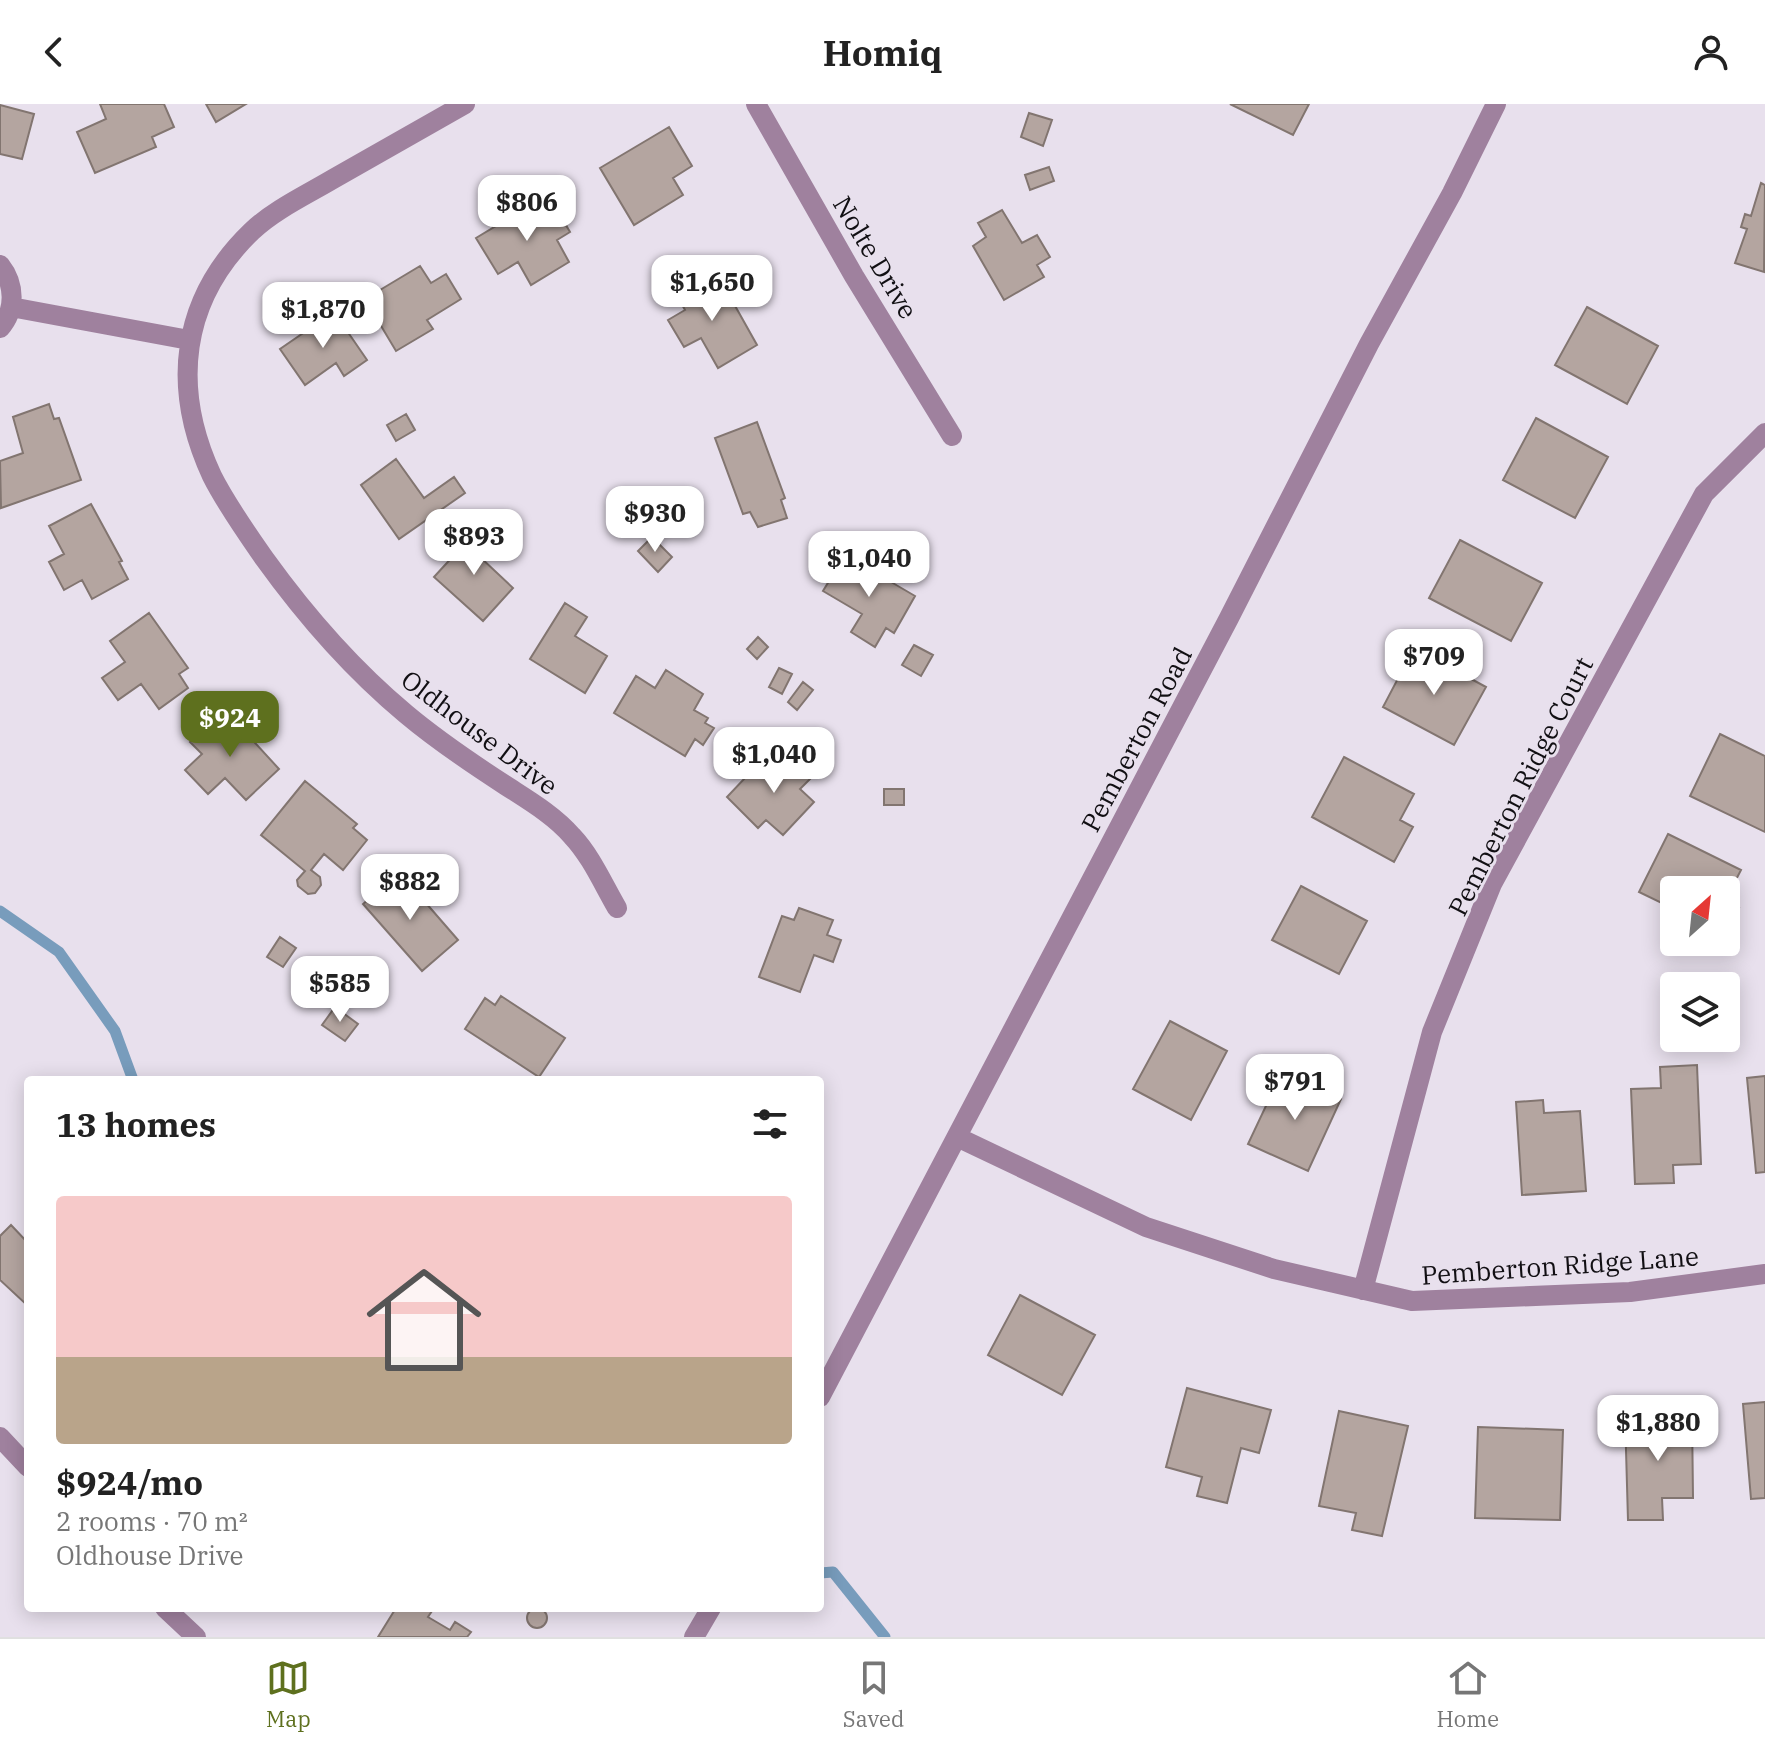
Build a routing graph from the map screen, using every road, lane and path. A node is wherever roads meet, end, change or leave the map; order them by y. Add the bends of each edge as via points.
1 (465, 104) edge
2 (756, 104) edge
3 (1496, 104) edge
4 (0, 265) edge
5 (11, 307) junction
6 (0, 328) edge
7 (189, 340) junction
8 (1765, 433) edge
9 (952, 436) dead end
10 (617, 908) dead end
11 (957, 1137) junction
12 (1765, 1274) edge
13 (1363, 1290) junction
14 (824, 1389) edge
15 (0, 1437) edge
16 (24, 1463) edge
17 (169, 1612) edge
18 (709, 1612) edge
19 (196, 1637) edge
20 (694, 1637) edge

1 - 7 street, Oldhouse Drive via 253,230 204,296
2 - 9 street, Nolte Drive
3 - 11 street, Pemberton Road
4 - 5 street via 11,286
5 - 6 street
5 - 7 street
7 - 10 street, Oldhouse Drive via 187,378 196,433 213,477 286,588 346,658 406,714 571,833
8 - 13 street, Pemberton Ridge Court via 1704,494 1492,884 1432,1032
11 - 13 street, Pemberton Ridge Lane via 1146,1227 1274,1269
11 - 14 street, Pemberton Road
12 - 13 street, Pemberton Ridge Lane via 1630,1292 1427,1301
15 - 16 street
17 - 19 street
18 - 20 street

